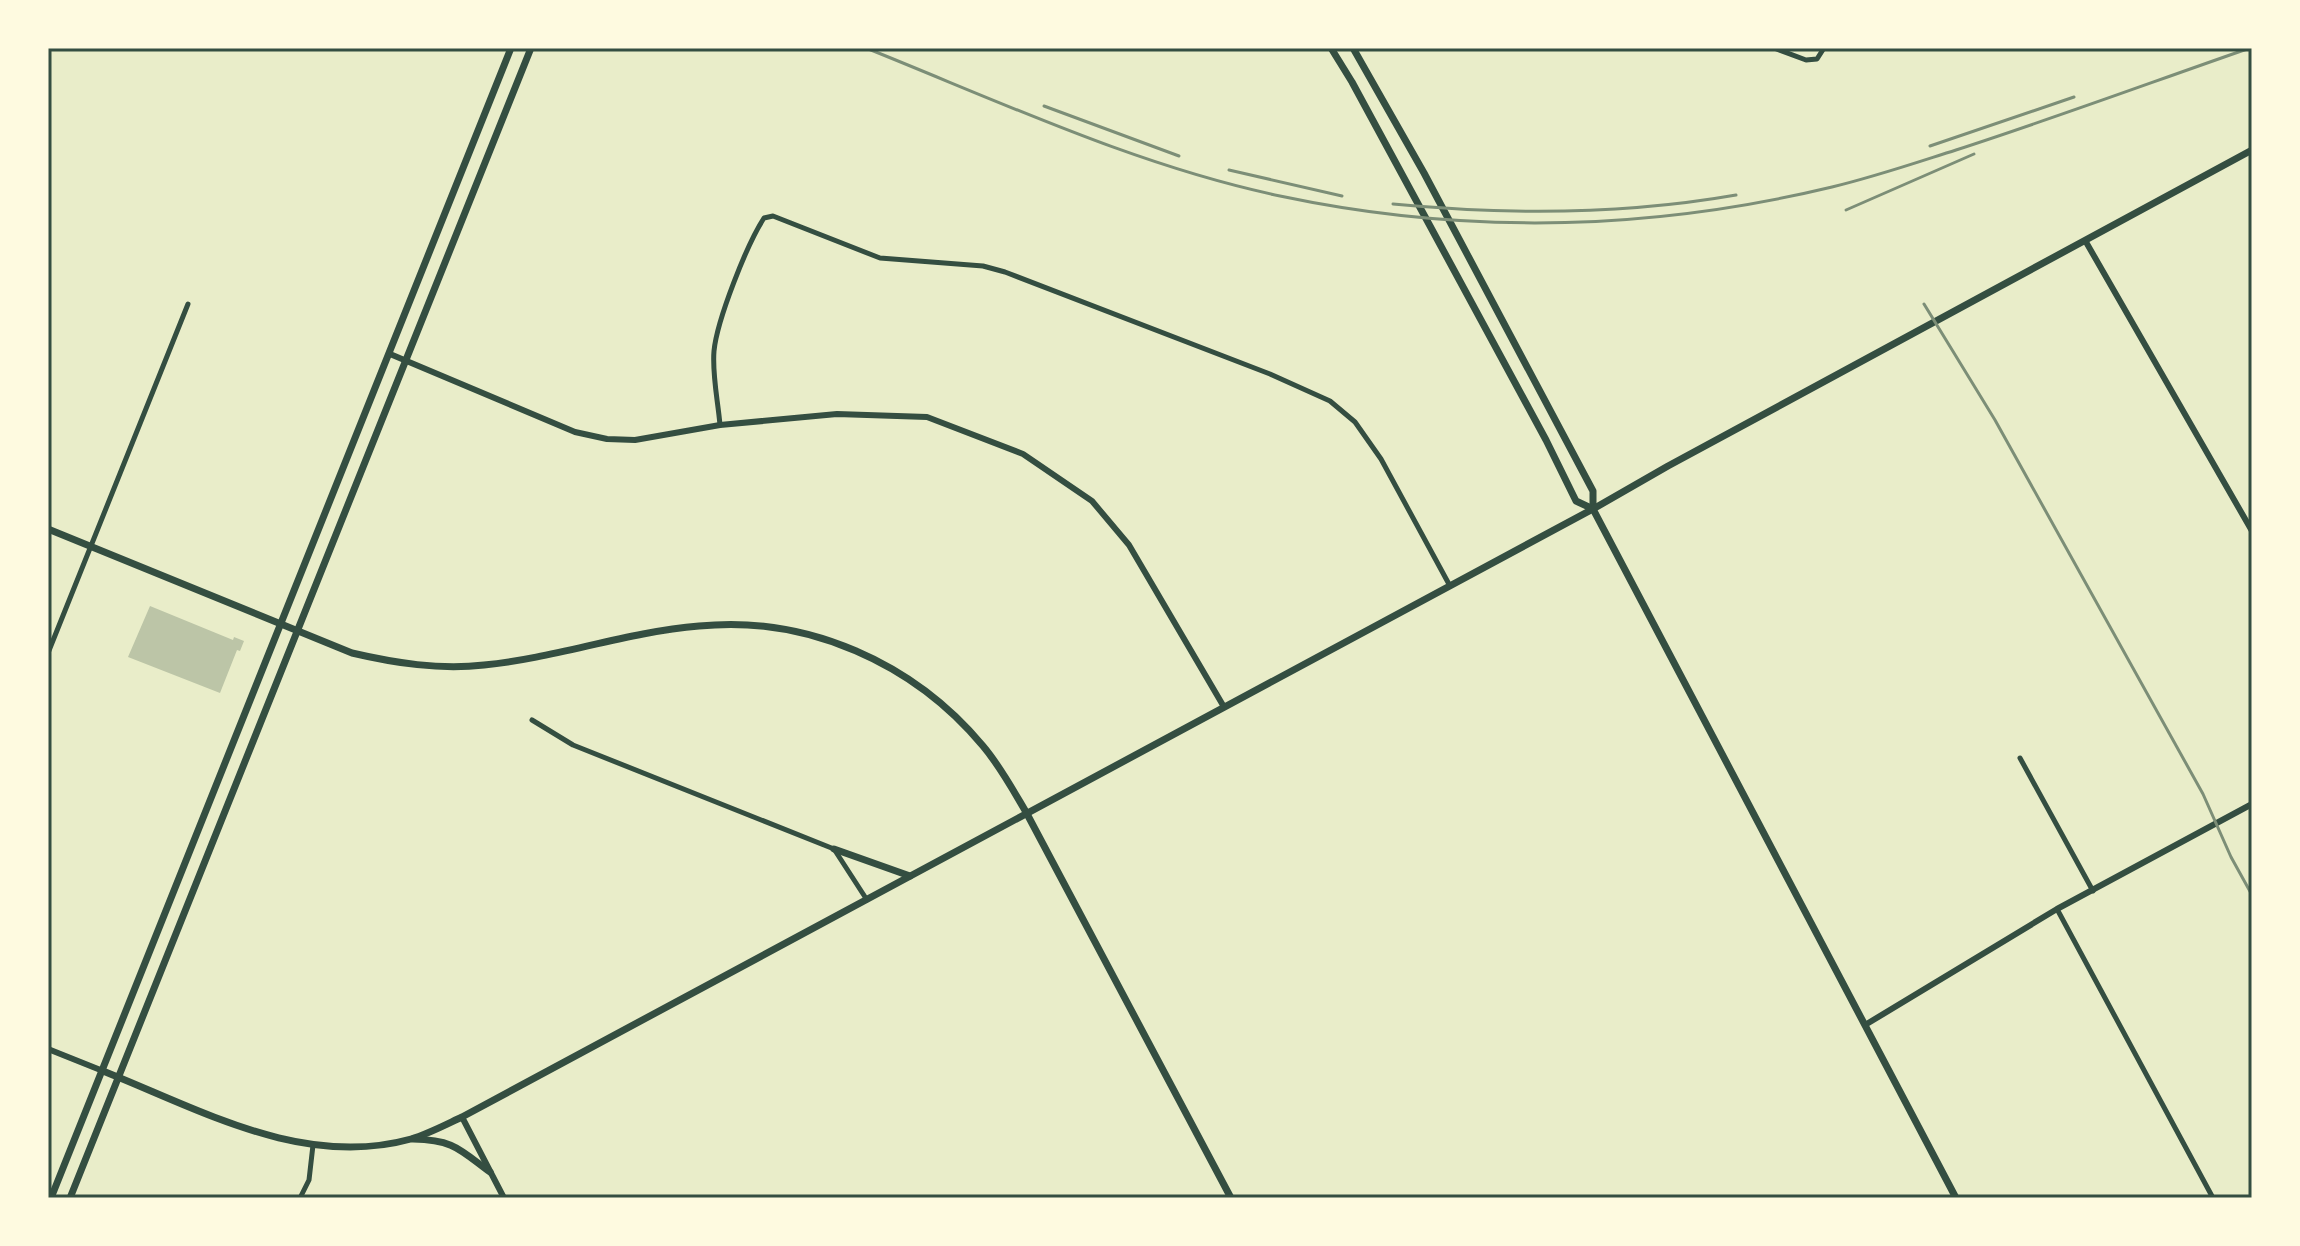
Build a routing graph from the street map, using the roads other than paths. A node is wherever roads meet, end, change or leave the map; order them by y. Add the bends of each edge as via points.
1 (511, 48) edge
2 (531, 48) edge
3 (1331, 48) edge
4 (1353, 48) edge
5 (1774, 48) edge
6 (1824, 48) edge
7 (2252, 150) edge
8 (2086, 242) junction
9 (188, 304) dead end
10 (390, 354) junction
11 (406, 361) junction
12 (1537, 387) junction
13 (1522, 394) junction
14 (720, 425) junction
15 (1593, 509) junction
16 (48, 529) edge
17 (2252, 531) edge
18 (90, 546) junction
19 (1450, 586) junction
20 (279, 624) junction
21 (298, 631) junction
22 (48, 653) edge
23 (1224, 707) junction
24 (532, 720) dead end
25 (2020, 758) dead end
26 (212, 795) junction
27 (229, 802) junction
28 (2252, 804) edge
29 (1026, 812) junction
30 (834, 849) junction
31 (910, 876) junction
32 (2093, 891) junction
33 (867, 900) junction
34 (2057, 909) junction
35 (1865, 1025) junction
36 (48, 1049) edge
37 (103, 1071) junction
38 (119, 1078) junction
39 (462, 1117) junction
40 (411, 1139) junction
41 (313, 1145) junction
42 (62, 1172) junction
43 (490, 1172) junction
44 (72, 1194) edge
45 (51, 1198) edge
46 (300, 1198) edge
47 (504, 1198) edge
48 (1231, 1198) edge
49 (1956, 1198) edge
50 (2213, 1198) edge

1 - 10 main road
2 - 11 main road
3 - 13 main road
4 - 12 main road
5 - 6 street via 1806,60 1817,59
7 - 8 main road
8 - 15 main road
8 - 17 street
9 - 18 street
10 - 11 street
10 - 20 main road
11 - 14 street via 575,432 607,439 635,440
11 - 21 main road
12 - 13 main road
12 - 15 main road via 1593,491
13 - 15 main road via 1576,501
14 - 19 street via 714,353 718,325 755,232 764,218 773,216 880,258 1005,272 1330,401 1355,422 1381,459
14 - 23 street via 837,414 927,417 1023,454 1092,501 1129,545
15 - 19 main road
15 - 35 main road
16 - 18 main road
18 - 20 main road
18 - 22 street
19 - 23 main road
20 - 21 main road
20 - 26 main road
21 - 27 main road
21 - 29 main road via 352,653 451,667 500,663 698,626 761,626 815,636 896,671 942,704 984,747
23 - 29 main road
24 - 30 street via 573,745
25 - 32 street
26 - 27 main road
26 - 37 main road
27 - 38 main road
28 - 32 street
29 - 31 main road
29 - 48 main road
30 - 31 main road
30 - 33 street
31 - 33 main road
32 - 34 street
33 - 39 main road
34 - 35 street
34 - 50 street
35 - 49 main road
36 - 37 street
37 - 38 main road
37 - 42 main road
38 - 41 main road via 254,1132
38 - 44 main road
39 - 40 main road
39 - 43 street
40 - 41 main road
40 - 43 main road via 448,1142
41 - 46 street via 309,1180
42 - 44 main road
42 - 45 main road
43 - 47 street

